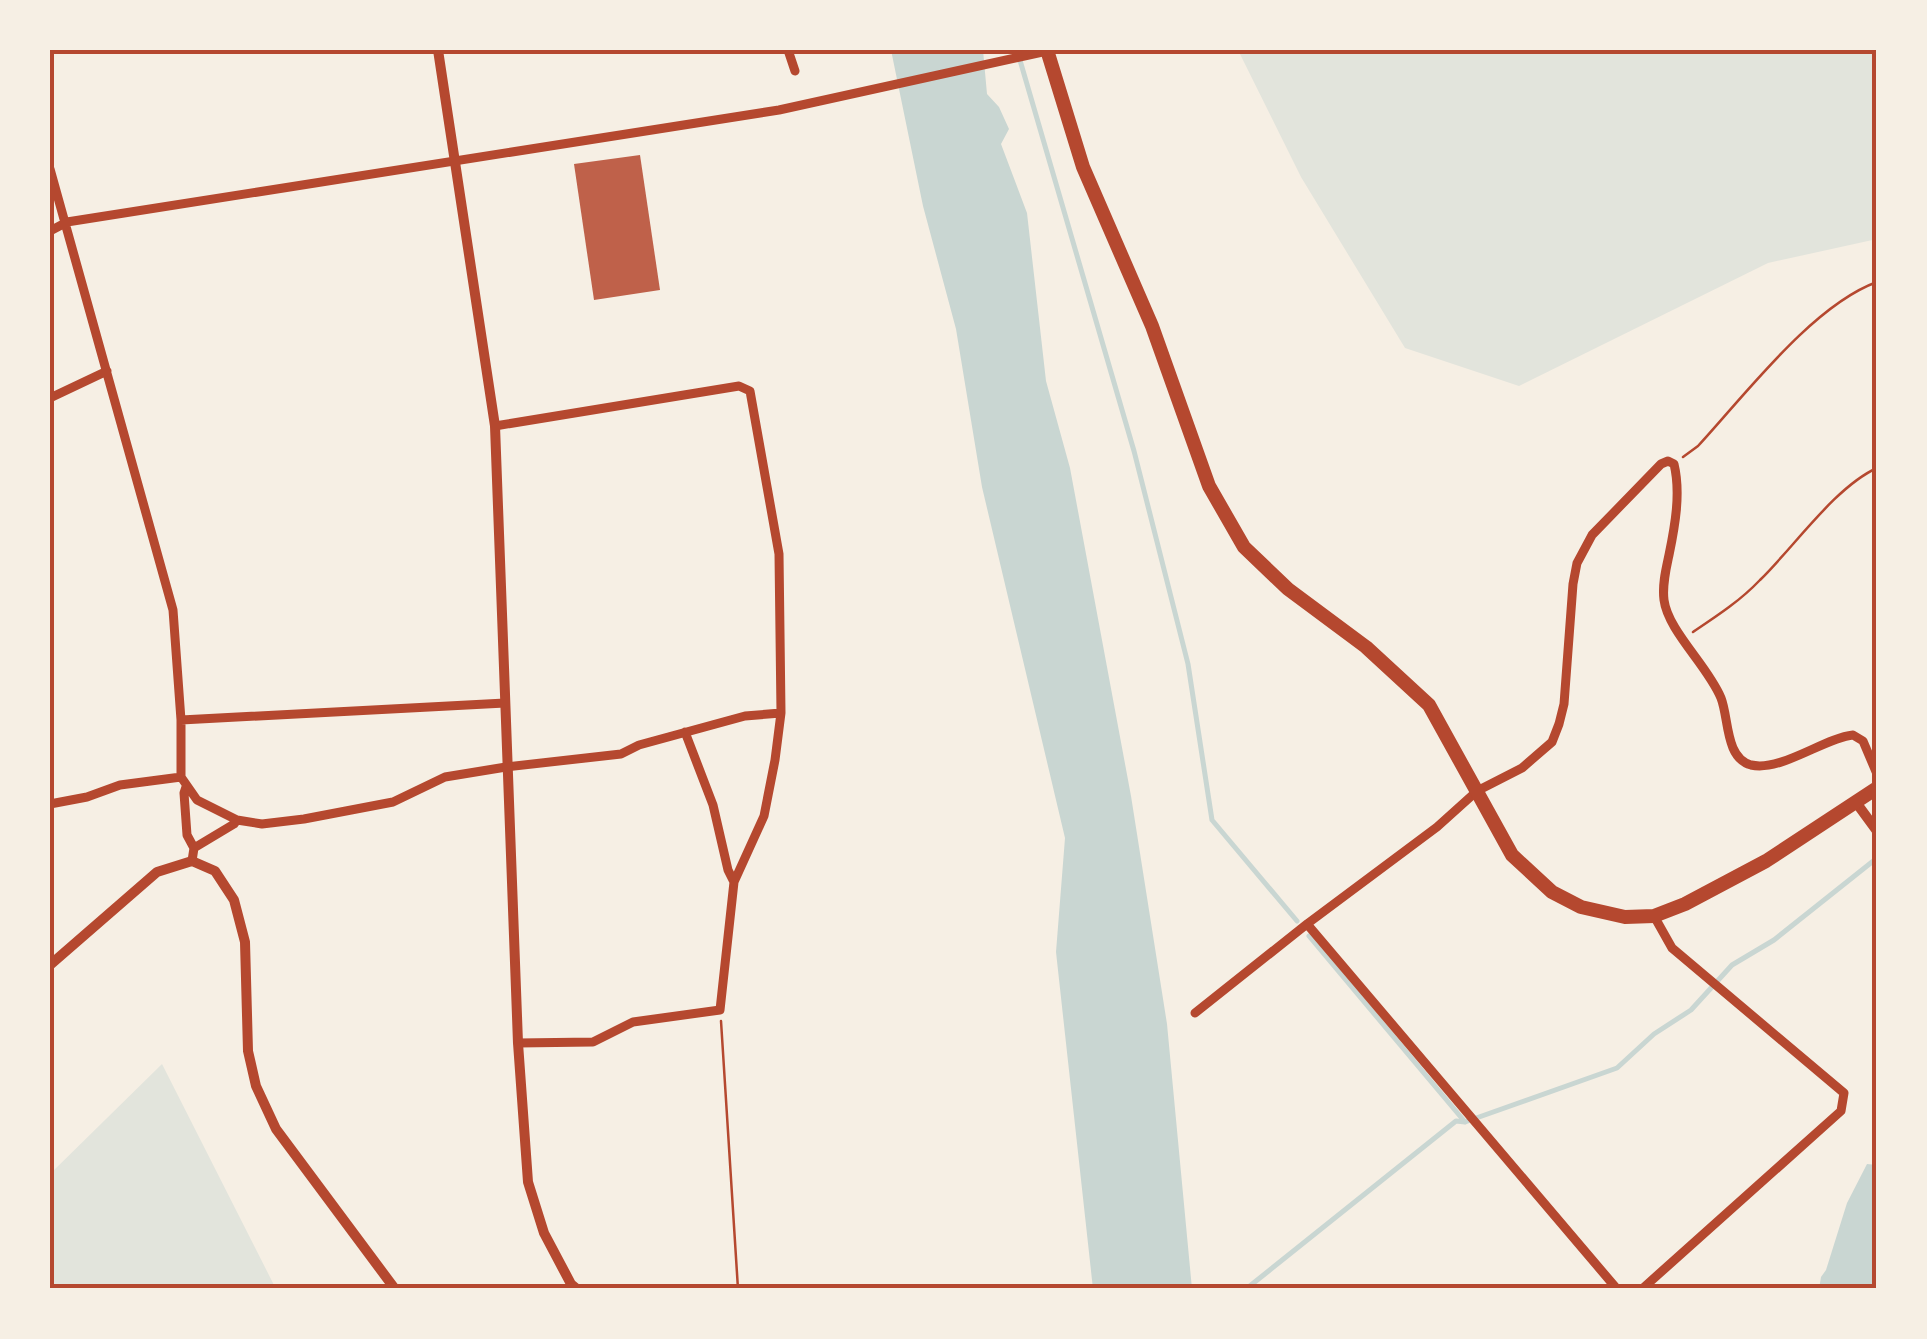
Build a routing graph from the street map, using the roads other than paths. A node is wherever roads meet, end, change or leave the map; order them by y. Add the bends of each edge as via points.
1 (438, 50) edge
2 (788, 50) edge
3 (1044, 51) edge
4 (795, 71) dead end
5 (455, 162) junction
6 (50, 169) edge
7 (66, 222) junction
8 (50, 231) edge
9 (107, 371) junction
10 (50, 398) edge
11 (496, 426) junction
12 (504, 703) junction
13 (780, 714) junction
14 (181, 720) junction
15 (685, 732) junction
16 (506, 767) junction
17 (1877, 774) edge
18 (183, 782) junction
19 (1877, 788) edge
20 (1477, 791) junction
21 (1855, 801) junction
22 (50, 804) edge
23 (237, 820) junction
24 (1877, 830) edge
25 (194, 848) junction
26 (192, 860) junction
27 (734, 882) junction
28 (1654, 916) junction
29 (1306, 924) junction
30 (50, 965) edge
31 (1196, 1012) dead end
32 (518, 1043) junction
33 (395, 1289) edge
34 (577, 1289) edge
35 (1617, 1289) edge
36 (1642, 1289) edge

1 - 5 street
2 - 4 street
3 - 5 street via 779,110
3 - 20 main road via 1082,167 1152,326 1209,486 1244,547 1430,705
5 - 7 street
5 - 11 street
6 - 7 street
7 - 8 street
7 - 9 street
9 - 10 street
9 - 14 street via 173,610
11 - 12 street
11 - 13 street via 739,386 750,391 780,554
12 - 14 street
12 - 16 street
13 - 15 street
13 - 27 street via 764,816
14 - 18 street
15 - 16 street via 622,754
15 - 27 street
16 - 23 street via 446,778 393,802 262,824
16 - 32 street
17 - 20 street via 1863,741 1853,736 1770,764 1751,765 1732,747 1722,701 1664,600 1677,477 1668,461 1592,535 1578,563 1564,704 1552,742 1522,768
18 - 22 street via 120,785
18 - 23 street via 197,800
18 - 25 street
19 - 21 main road
20 - 28 main road via 1512,855 1552,892 1625,917
20 - 29 street
21 - 24 street
21 - 28 main road via 1766,860
23 - 25 street
25 - 26 street
26 - 30 street via 157,872
26 - 33 street via 215,871 234,900 245,942 248,1051 276,1129
27 - 32 street via 720,1010 633,1022 593,1042
28 - 36 street via 1672,948 1844,1093 1841,1111
29 - 31 street
29 - 35 street
32 - 34 street via 528,1182 544,1233

